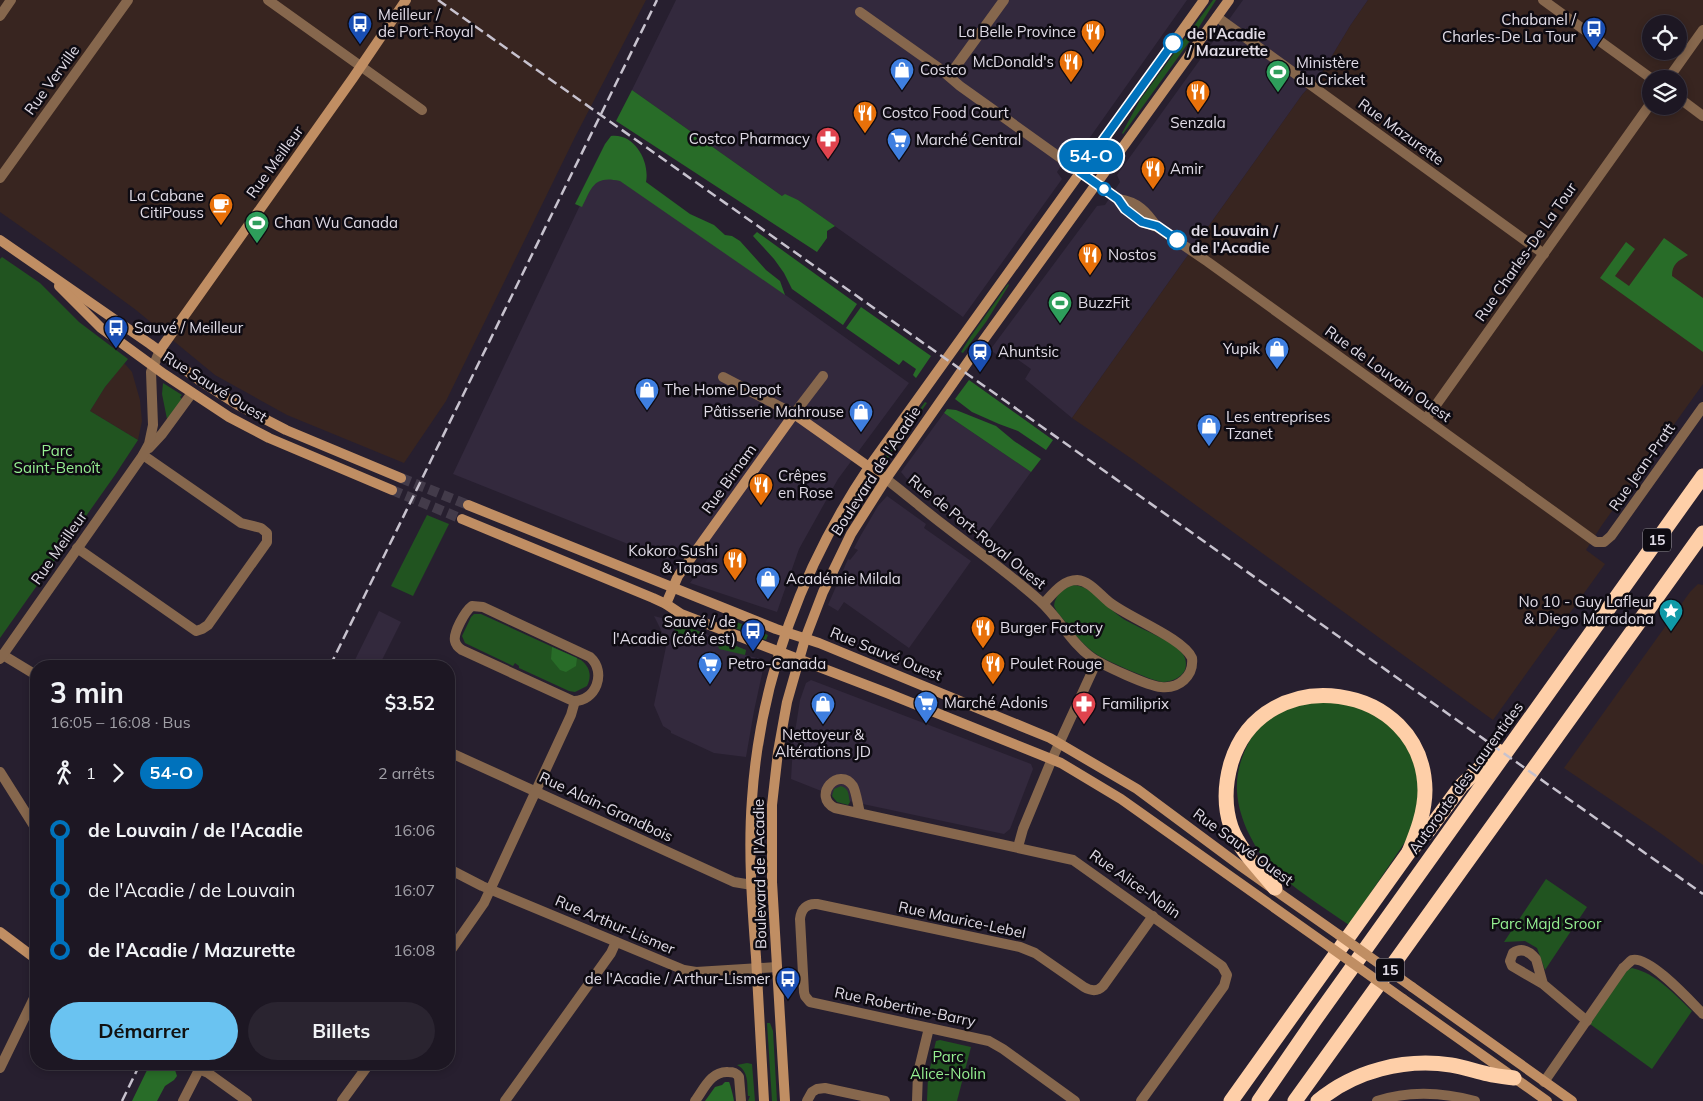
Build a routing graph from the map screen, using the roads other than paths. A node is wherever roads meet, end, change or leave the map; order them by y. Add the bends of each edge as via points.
1 (11, 0) edge
2 (128, 0) edge
3 (268, 0) edge
4 (406, 0) edge
5 (1004, 0) edge
6 (1204, 0) edge
7 (1228, 0) edge
8 (1543, 0) edge
9 (860, 12) dead end
10 (0, 16) edge
11 (1216, 17) junction
12 (1703, 30) edge
13 (361, 66) junction
14 (1674, 70) edge
15 (1642, 72) edge
16 (949, 76) junction
17 (1687, 104) edge
18 (422, 110) dead end
19 (1642, 115) edge
20 (1703, 116) edge
21 (1080, 172) junction
22 (0, 178) edge
23 (1096, 183) junction
24 (0, 240) edge
25 (1544, 254) junction
26 (46, 272) junction
27 (160, 350) junction
28 (153, 365) junction
29 (822, 376) dead end
30 (723, 377) dead end
31 (192, 393) junction
32 (1703, 407) edge
33 (794, 414) junction
34 (1426, 419) junction
35 (143, 455) junction
36 (868, 467) junction
37 (1703, 476) edge
38 (401, 478) tunnel mouth
39 (886, 479) junction
40 (392, 490) tunnel mouth
41 (468, 505) tunnel mouth
42 (462, 519) tunnel mouth
43 (1703, 533) edge
44 (1602, 542) joint
45 (77, 548) junction
46 (672, 587) junction
47 (666, 604) junction
48 (1043, 604) junction
49 (786, 632) junction
50 (805, 639) junction
51 (780, 652) junction
52 (1, 657) edge
53 (799, 660) junction
54 (1098, 661) junction
55 (30, 672) edge
56 (575, 701) junction
57 (1523, 727) junction
58 (1058, 744) junction
59 (455, 755) edge
60 (1052, 759) junction
61 (0, 772) edge
62 (536, 792) junction
63 (860, 813) dead end
64 (30, 820) edge
65 (1018, 847) junction
66 (1409, 852) junction
67 (455, 871) edge
68 (752, 885) junction
69 (1275, 888) junction
70 (491, 890) junction
71 (807, 906) joint
72 (1153, 916) junction
73 (0, 932) edge
74 (616, 942) junction
75 (455, 944) edge
76 (30, 954) edge
77 (777, 967) junction
78 (756, 968) junction
79 (1543, 984) dead end
80 (30, 1006) edge
81 (1703, 1014) edge
82 (1587, 1021) junction
83 (929, 1028) junction
84 (0, 1068) edge
85 (198, 1070) edge
86 (204, 1070) edge
87 (364, 1070) edge
88 (1514, 1078) junction
89 (1544, 1082) junction
90 (839, 1096) edge
91 (183, 1101) edge
92 (247, 1101) edge
93 (342, 1101) edge
94 (505, 1101) edge
95 (695, 1101) edge
96 (741, 1101) edge
97 (764, 1101) edge
98 (785, 1101) edge
99 (807, 1101) edge
100 (885, 1101) edge
101 (917, 1101) edge
102 (1075, 1101) edge
103 (1141, 1101) edge
104 (1231, 1101) edge
105 (1259, 1101) edge
106 (1295, 1101) edge
107 (1318, 1101) edge
108 (1377, 1101) edge
109 (1474, 1101) edge
110 (1547, 1101) edge
111 (1572, 1101) edge

1 - 10 street
2 - 22 street, Rue Verville
3 - 13 street
4 - 13 main road, Rue Meilleur
5 - 16 street
6 - 21 main road, Boulevard de l'Acadie
7 - 11 main road, Boulevard de l'Acadie
8 - 15 street
9 - 16 street, Rue de Louvain Ouest
11 - 23 main road, Boulevard de l'Acadie
11 - 25 street, Rue Mazurette
12 - 14 street
13 - 18 street
13 - 27 main road, Rue Meilleur
16 - 21 street, Rue de Louvain Ouest
17 - 20 street
19 - 25 street, Rue Charles-De La Tour
21 - 23 street, Rue de Louvain Ouest
21 - 36 main road, Boulevard de l'Acadie
23 - 34 street, Rue de Louvain Ouest via 1142,222 1157,226
23 - 39 main road, Boulevard de l'Acadie
24 - 26 main road, Rue Sauvé Ouest
25 - 34 street, Rue Charles-De La Tour
26 - 27 main road, Rue Sauvé Ouest
26 - 28 main road, Rue Sauvé Ouest via 101,328
27 - 28 street, Rue Meilleur
27 - 38 main road, Rue Sauvé Ouest via 199,380 257,416
28 - 31 main road, Rue Sauvé Ouest
28 - 35 street, Rue Meilleur via 150,375 153,425
29 - 33 street, Rue Birnam
30 - 33 street, Rue de Port-Royal Ouest
31 - 35 street, Rue Meilleur
31 - 40 main road, Rue Sauvé Ouest via 260,434
32 - 44 street, Rue Jean-Pratt via 1611,536
33 - 36 main road, Rue de Port-Royal Ouest
33 - 46 main road, Rue Birnam
34 - 44 street, Rue de Louvain Ouest via 1596,542
35 - 45 street, Rue Meilleur
35 - 45 street via 242,523 262,528 267,533 267,542 262,550 208,625 196,631
36 - 39 main road, Rue de Port-Royal Ouest
36 - 49 main road, Boulevard de l'Acadie via 820,548
37 - 57 highway, Autoroute des Laurentides / 15
39 - 48 street, Rue de Port-Royal Ouest
39 - 50 main road, Boulevard de l'Acadie via 840,555
41 - 46 main road, Rue Sauvé Ouest
42 - 47 main road, Rue Sauvé Ouest
43 - 106 highway, 15
45 - 52 street, Rue Meilleur
46 - 47 main road, Rue Birnam
46 - 49 main road, Rue Sauvé Ouest
47 - 51 main road, Rue Sauvé Ouest via 681,614
48 - 54 street, Rue de Port-Royal Ouest via 1082,649
48 - 54 street, Rue de Port-Royal Ouest via 1066,583 1079,580 1188,652 1192,667 1181,682 1156,686
49 - 50 main road, Rue Sauvé Ouest
49 - 51 main road, Boulevard de l'Acadie
50 - 53 main road, Boulevard de l'Acadie
50 - 58 main road, Rue Sauvé Ouest
51 - 53 main road, Rue Sauvé Ouest
51 - 68 main road, Boulevard de l'Acadie via 762,720 755,770 751,816
52 - 55 street
53 - 60 main road, Rue Sauvé Ouest
53 - 77 main road, Boulevard de l'Acadie via 782,728 772,805
54 - 58 street
56 - 56 street via 588,696 598,684 599,670 592,658 483,607 468,609 455,636 460,649
56 - 62 street
57 - 66 highway via 1461,786
57 - 105 highway, Autoroute des Laurentides / 15
58 - 60 street
58 - 69 main road, Rue Sauvé Ouest via 1137,789
59 - 62 street, Rue Alain-Grandbois
60 - 65 street
60 - 88 main road, Rue Sauvé Ouest, bridge via 1121,799
61 - 64 street
62 - 68 street, Rue Alain-Grandbois via 734,882
62 - 70 street
63 - 65 street, Rue Alice-Nolin
65 - 72 street, Rue Alice-Nolin via 1077,862
66 - 69 highway via 1421,821 1425,791 1420,763 1409,739 1389,718 1364,703 1337,695 1304,696 1272,709 1253,726 1235,752 1227,780 1226,806 1234,833
66 - 104 highway
67 - 70 street, Rue Arthur-Lismer
68 - 78 main road, Boulevard de l'Acadie
69 - 89 main road, Rue Sauvé Ouest, bridge
70 - 74 street, Rue Arthur-Lismer
70 - 75 street
71 - 72 street, Rue Maurice-Lebel via 820,904 1026,949 1093,991 1103,986
71 - 83 street, Rue Robertine-Barry via 800,919 804,992 808,1000
72 - 103 street, Rue Alice-Nolin via 1220,964 1226,978 1224,986
73 - 76 main road
74 - 78 street, Rue Arthur-Lismer via 688,971
74 - 94 street
77 - 78 street, Rue Arthur-Lismer
77 - 98 main road, Boulevard de l'Acadie
78 - 97 main road, Boulevard de l'Acadie
79 - 82 street
80 - 84 street
81 - 82 street via 1649,964 1632,960
82 - 89 street
83 - 101 street via 917,1079
83 - 102 street, Rue Robertine-Barry via 994,1043
85 - 91 street
86 - 92 street
87 - 93 street
88 - 107 highway via 1443,1064 1400,1065 1357,1077
88 - 110 main road, Rue Sauvé Ouest
89 - 111 main road, Rue Sauvé Ouest
90 - 99 street via 822,1088 810,1094
90 - 100 street
95 - 96 street via 714,1075 726,1072 739,1077
108 - 109 street via 1424,1093

